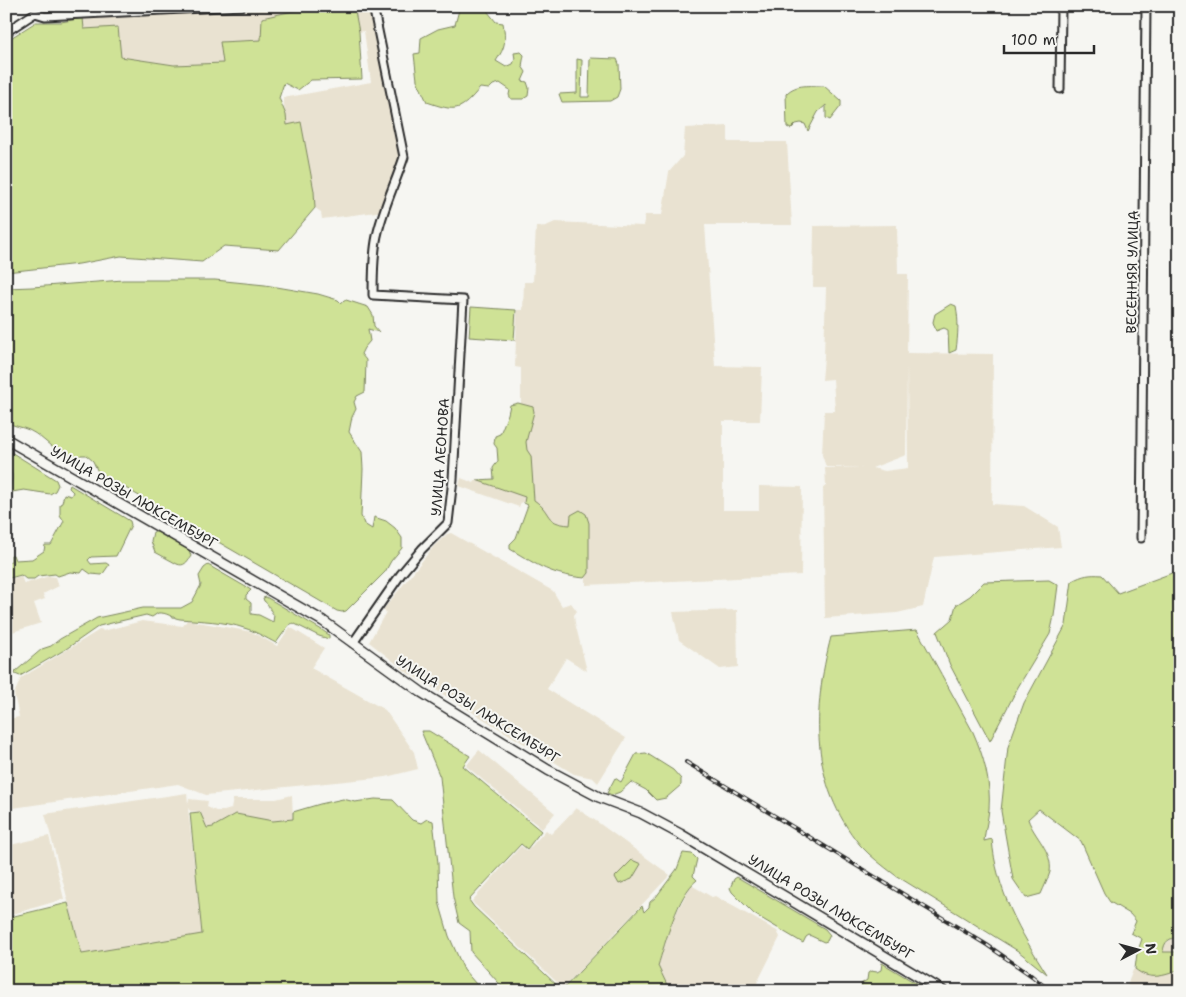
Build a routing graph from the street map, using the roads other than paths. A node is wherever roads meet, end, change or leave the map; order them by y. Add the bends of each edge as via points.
1 (242, 6) edge
2 (373, 6) edge
3 (1061, 6) edge
4 (1146, 6) edge
5 (6, 32) edge
6 (1060, 89) dead end
7 (6, 439) edge
8 (1141, 538) dead end
9 (353, 643) junction
10 (943, 991) edge

1 - 5 street via 34,14
2 - 9 street, УЛИЦА ЛЕОНОВА via 404,157 376,240 372,295 462,300 448,523 401,574
3 - 6 street
4 - 8 street, ВЕСЕННЯЯ УЛИЦА
7 - 9 street, УЛИЦА РОЗЫ ЛЮКСЕМБУРГ via 323,621
9 - 10 street, УЛИЦА РОЗЫ ЛЮКСЕМБУРГ via 421,692 542,767 680,834

